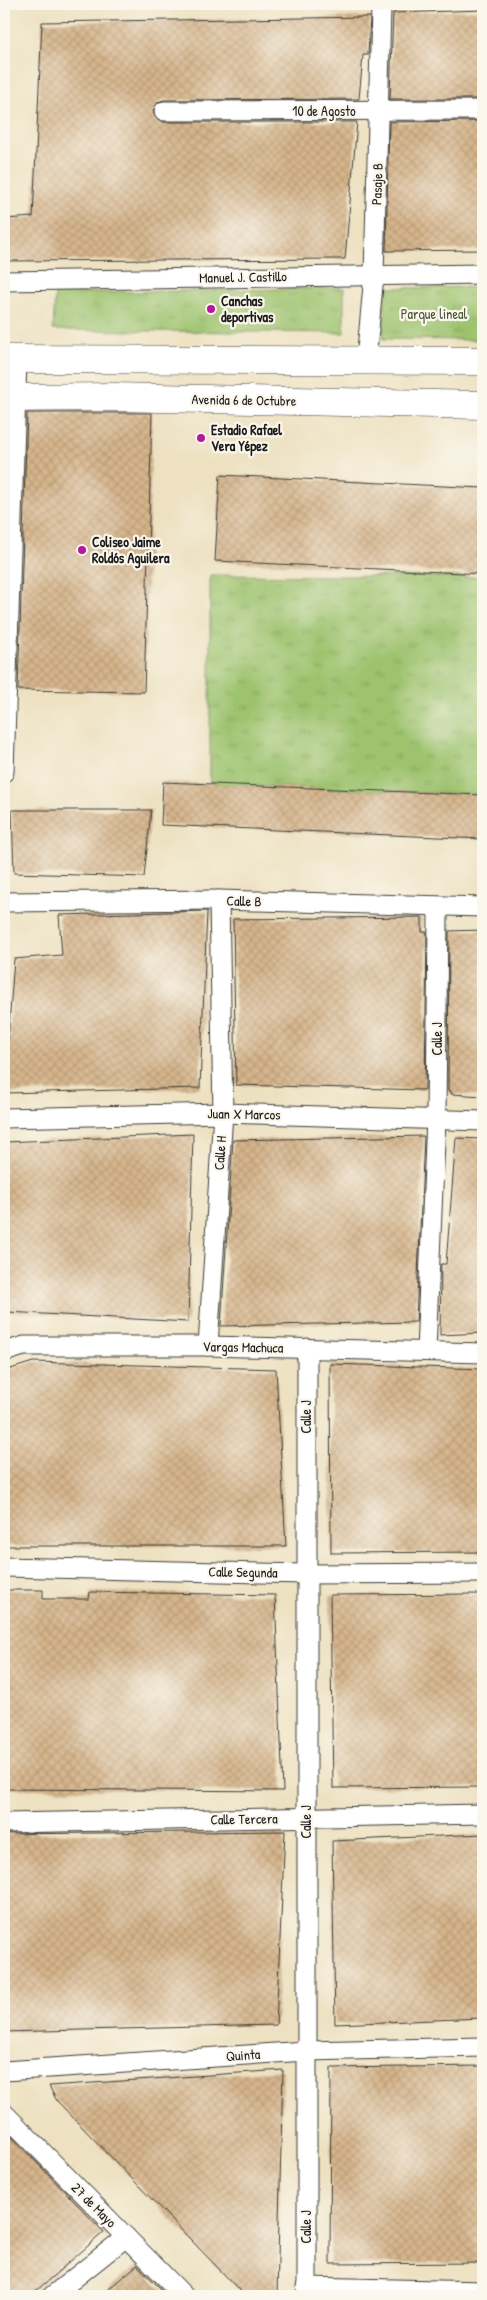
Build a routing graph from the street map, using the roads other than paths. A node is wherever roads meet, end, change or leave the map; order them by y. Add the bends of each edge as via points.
1 (381, 8) dead end
2 (483, 110) edge
3 (164, 111) dead end
4 (379, 111) junction
5 (483, 274) edge
6 (374, 275) junction
7 (4, 280) edge
8 (10, 359) edge
9 (366, 361) junction
10 (483, 361) edge
11 (10, 398) edge
12 (483, 405) edge
13 (6, 609) edge
14 (4, 772) edge
15 (219, 900) junction
16 (4, 902) edge
17 (435, 906) junction
18 (483, 908) edge
19 (223, 1113) junction
20 (4, 1118) edge
21 (436, 1119) junction
22 (483, 1121) edge
23 (208, 1346) junction
24 (307, 1348) junction
25 (426, 1351) junction
26 (4, 1352) edge
27 (483, 1353) edge
28 (4, 1567) edge
29 (483, 1573) edge
30 (306, 1574) junction
31 (483, 1814) edge
32 (306, 1818) junction
33 (4, 1823) edge
34 (483, 2047) edge
35 (306, 2051) junction
36 (4, 2071) edge
37 (4, 2113) edge
38 (126, 2237) junction
39 (483, 2291) edge
40 (306, 2292) edge
41 (52, 2296) edge
42 (184, 2296) edge

1 - 4 street, Pasaje B
2 - 4 street, 10 de Agosto
3 - 4 street, 10 de Agosto
4 - 6 street, Pasaje B
5 - 6 street, Manuel J. Castillo
6 - 7 street, Manuel J. Castillo
6 - 9 street, Pasaje B
8 - 9 main road
8 - 11 street
9 - 10 main road
11 - 12 main road, Avenida 6 de Octubre via 113,397
11 - 13 street
13 - 14 street
15 - 16 street, Calle B
15 - 17 street, Calle B
15 - 19 street, Calle H
17 - 18 street, Calle B
17 - 21 street, Calle J via 438,915
19 - 20 street, Juan X Marcos
19 - 21 street, Juan X Marcos
19 - 23 street, Calle H
21 - 22 street, Juan X Marcos
21 - 25 street, Calle J
23 - 24 street, Vargas Machuca
23 - 26 street, Vargas Machuca via 24,1346
24 - 25 street, Vargas Machuca
24 - 30 street, Calle J
25 - 27 street, Vargas Machuca
28 - 30 street, Calle Segunda
29 - 30 street, Calle Segunda
30 - 32 street, Calle J
31 - 32 street, Calle Tercera
32 - 33 street, Calle Tercera
32 - 35 street, Calle J
34 - 35 street, Quinta
35 - 36 street, Quinta
35 - 40 street, Calle J
37 - 38 street, 27 de Mayo
38 - 41 street
38 - 42 street, 27 de Mayo
39 - 40 street

